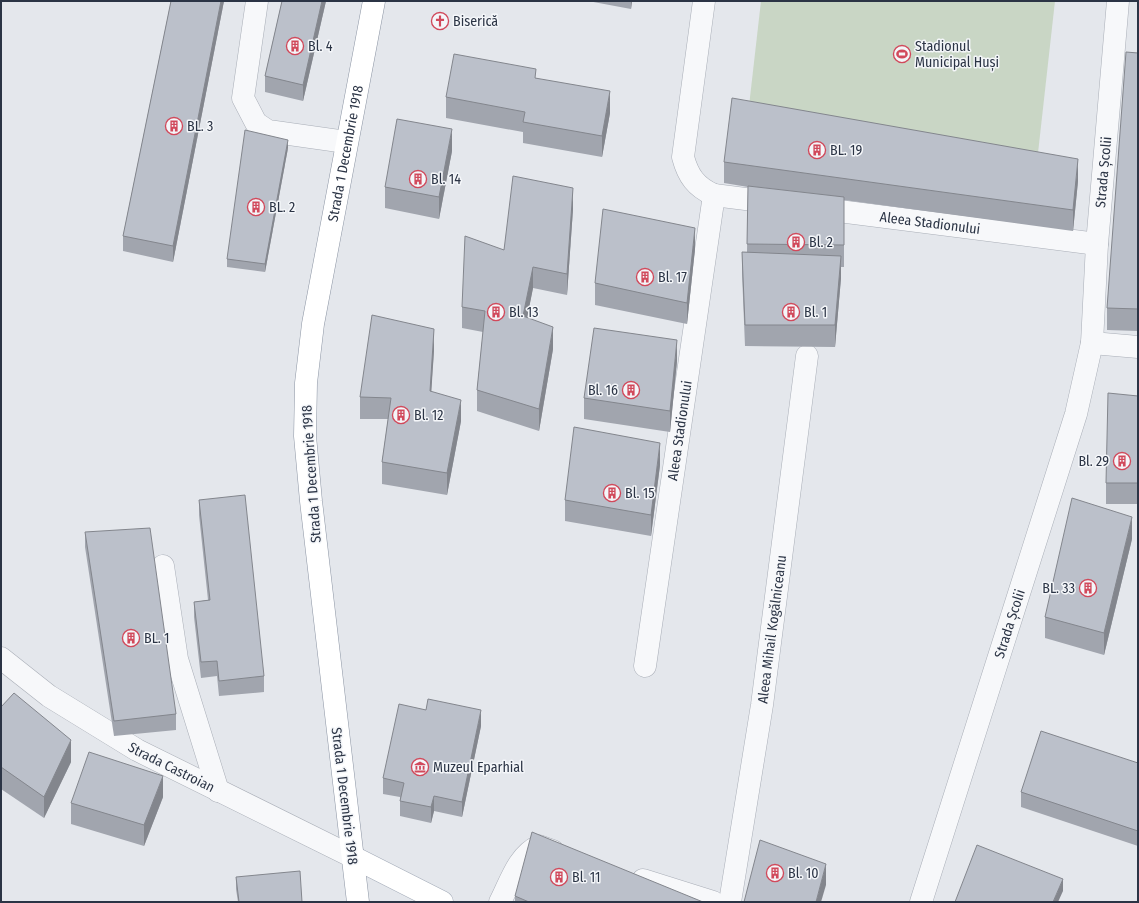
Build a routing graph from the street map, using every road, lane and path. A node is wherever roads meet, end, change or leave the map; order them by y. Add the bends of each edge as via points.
1 (257, 1) edge
2 (374, 1) edge
3 (704, 1) edge
4 (1118, 1) edge
5 (346, 142) junction
6 (714, 195) junction
7 (1098, 244) junction
8 (1092, 344) junction
9 (1138, 346) edge
10 (807, 356) dead end
11 (163, 566) dead end
12 (1, 658) edge
13 (645, 666) dead end
14 (218, 791) junction
15 (353, 857) junction
16 (573, 858) edge
17 (624, 874) edge
18 (358, 902) edge
19 (442, 902) edge
20 (500, 902) edge
21 (713, 902) edge
22 (730, 902) edge
23 (921, 902) edge

1 - 5 street via 243,98 256,123 268,131
2 - 5 main road, Strada 1 Decembrie 1918
3 - 6 street, Aleea Stadionului via 683,157 690,179
4 - 7 street, Strada Școlii
5 - 15 main road, Strada 1 Decembrie 1918 via 313,324 306,383 305,436 330,679
6 - 7 street, Aleea Stadionului
6 - 13 street, Aleea Stadionului
7 - 8 street, Strada Școlii
8 - 9 street
8 - 23 street, Strada Școlii via 1076,414
10 - 22 street, Aleea Mihail Kogălniceanu via 762,704
11 - 14 street via 177,660
12 - 14 street, Strada Castroian via 49,696 137,750
14 - 15 street, Strada Castroian
15 - 18 main road, Strada 1 Decembrie 1918
15 - 19 main road
16 - 20 street via 538,846 529,850
17 - 21 street

